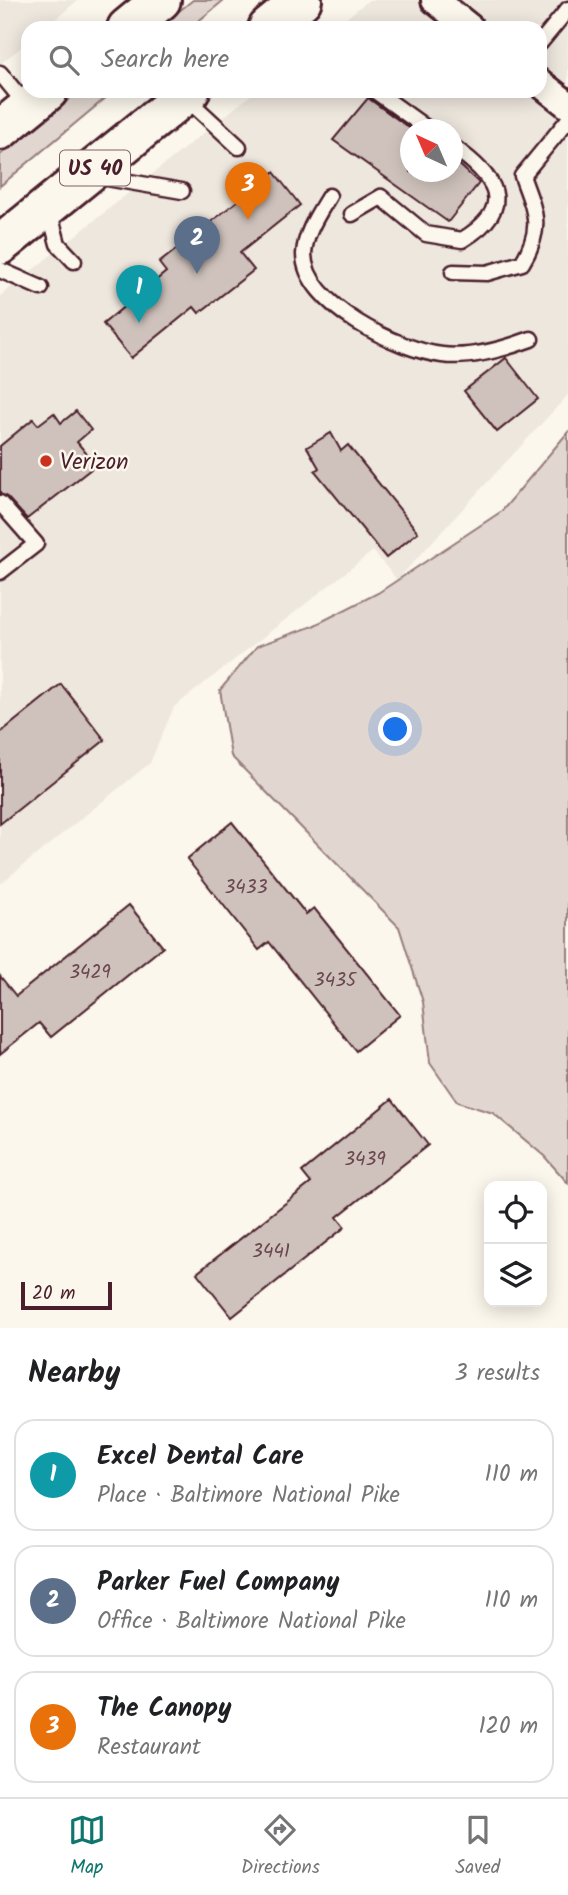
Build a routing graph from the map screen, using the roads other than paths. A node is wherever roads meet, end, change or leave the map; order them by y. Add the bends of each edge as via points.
1 (161, 0) edge
2 (302, 0) edge
3 (435, 0) edge
4 (568, 9) edge
5 (136, 21) edge
6 (276, 21) edge
7 (461, 21) edge
8 (547, 34) edge
9 (0, 73) edge
10 (547, 88) edge
11 (181, 98) edge
12 (192, 98) edge
13 (385, 98) edge
14 (568, 105) edge
15 (25, 109) edge
16 (414, 119) edge
17 (568, 120) edge
18 (239, 147) dead end
19 (463, 154) edge
20 (86, 174) junction
21 (182, 191) dead end
22 (329, 196) dead end
23 (48, 207) junction
24 (352, 214) dead end
25 (0, 245) edge
26 (74, 261) dead end
27 (0, 270) edge
28 (453, 272) dead end
29 (41, 288) dead end
30 (531, 339) dead end
31 (0, 503) edge
32 (0, 572) edge

1 - 5 main road
2 - 6 main road
3 - 7 street
4 - 8 lane
9 - 15 lane
10 - 14 street
11 - 20 main road, US 40
12 - 18 lane
13 - 16 lane
17 - 28 lane via 522,176 537,218 533,244 522,262 487,273
19 - 24 lane via 490,176 496,197 482,229 463,240 426,234 381,197
20 - 21 lane
20 - 23 main road, US 40
22 - 30 lane via 307,236 304,255 308,273 330,303 396,344 444,356 501,350
23 - 25 main road, US 40
23 - 26 lane via 58,244
27 - 29 lane
31 - 32 lane via 36,544

